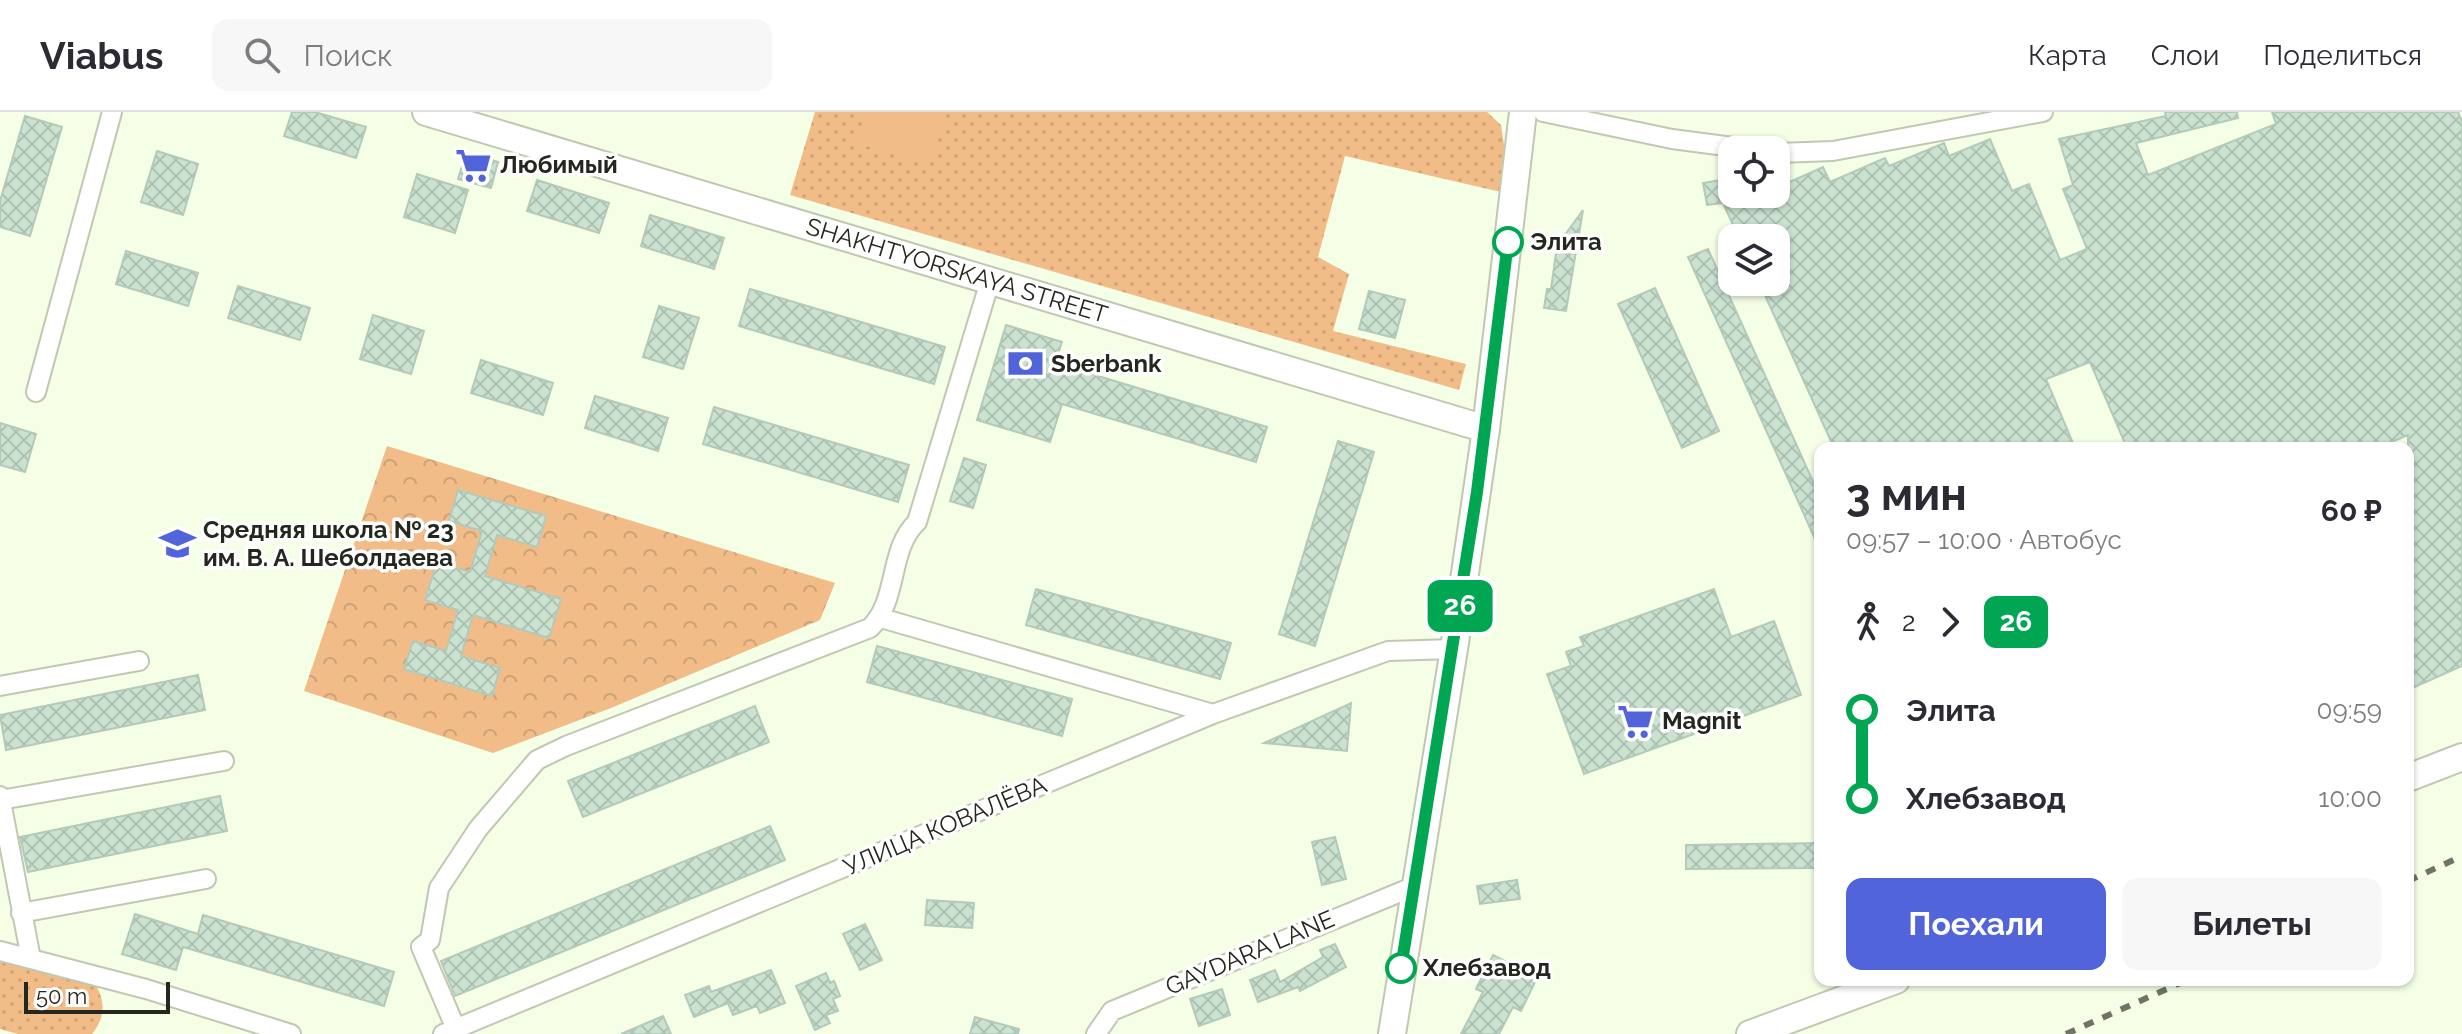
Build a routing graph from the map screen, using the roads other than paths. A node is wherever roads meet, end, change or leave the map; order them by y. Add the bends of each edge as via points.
1 (112, 112) edge
2 (426, 112) edge
3 (1523, 112) edge
4 (1543, 112) edge
5 (2043, 112) edge
6 (1718, 145) edge
7 (1790, 153) edge
8 (990, 281) junction
9 (36, 392) dead end
10 (1486, 429) junction
11 (881, 618) junction
12 (1454, 649) junction
13 (139, 661) dead end
14 (0, 686) edge
15 (1213, 714) junction
16 (2462, 757) edge
17 (224, 761) dead end
18 (2414, 776) edge
19 (0, 798) edge
20 (206, 879) dead end
21 (1415, 886) junction
22 (21, 913) junction
23 (0, 951) edge
24 (31, 959) junction
25 (1880, 986) edge
26 (450, 1032) edge
27 (291, 1034) edge
28 (1096, 1034) edge
29 (1392, 1034) edge
30 (1750, 1034) edge

1 - 9 street
2 - 8 street, SHAKHTYORSKAYA STREET
3 - 10 street
4 - 6 street
5 - 7 street via 1833,151
8 - 10 street, SHAKHTYORSKAYA STREET
8 - 11 street via 917,522 906,532
10 - 12 street
11 - 15 street
11 - 26 street via 870,628 537,760 478,829 439,888 430,940 421,947
12 - 15 street, УЛИЦА КОВАЛЁВА via 1388,651
12 - 21 street
13 - 14 street
15 - 26 street, УЛИЦА КОВАЛЁВА
16 - 18 street
17 - 19 street
19 - 22 street
20 - 22 street
21 - 28 street, GAYDARA LANE via 1112,1011
21 - 29 street
22 - 24 street
23 - 24 street
24 - 27 street
25 - 30 street

